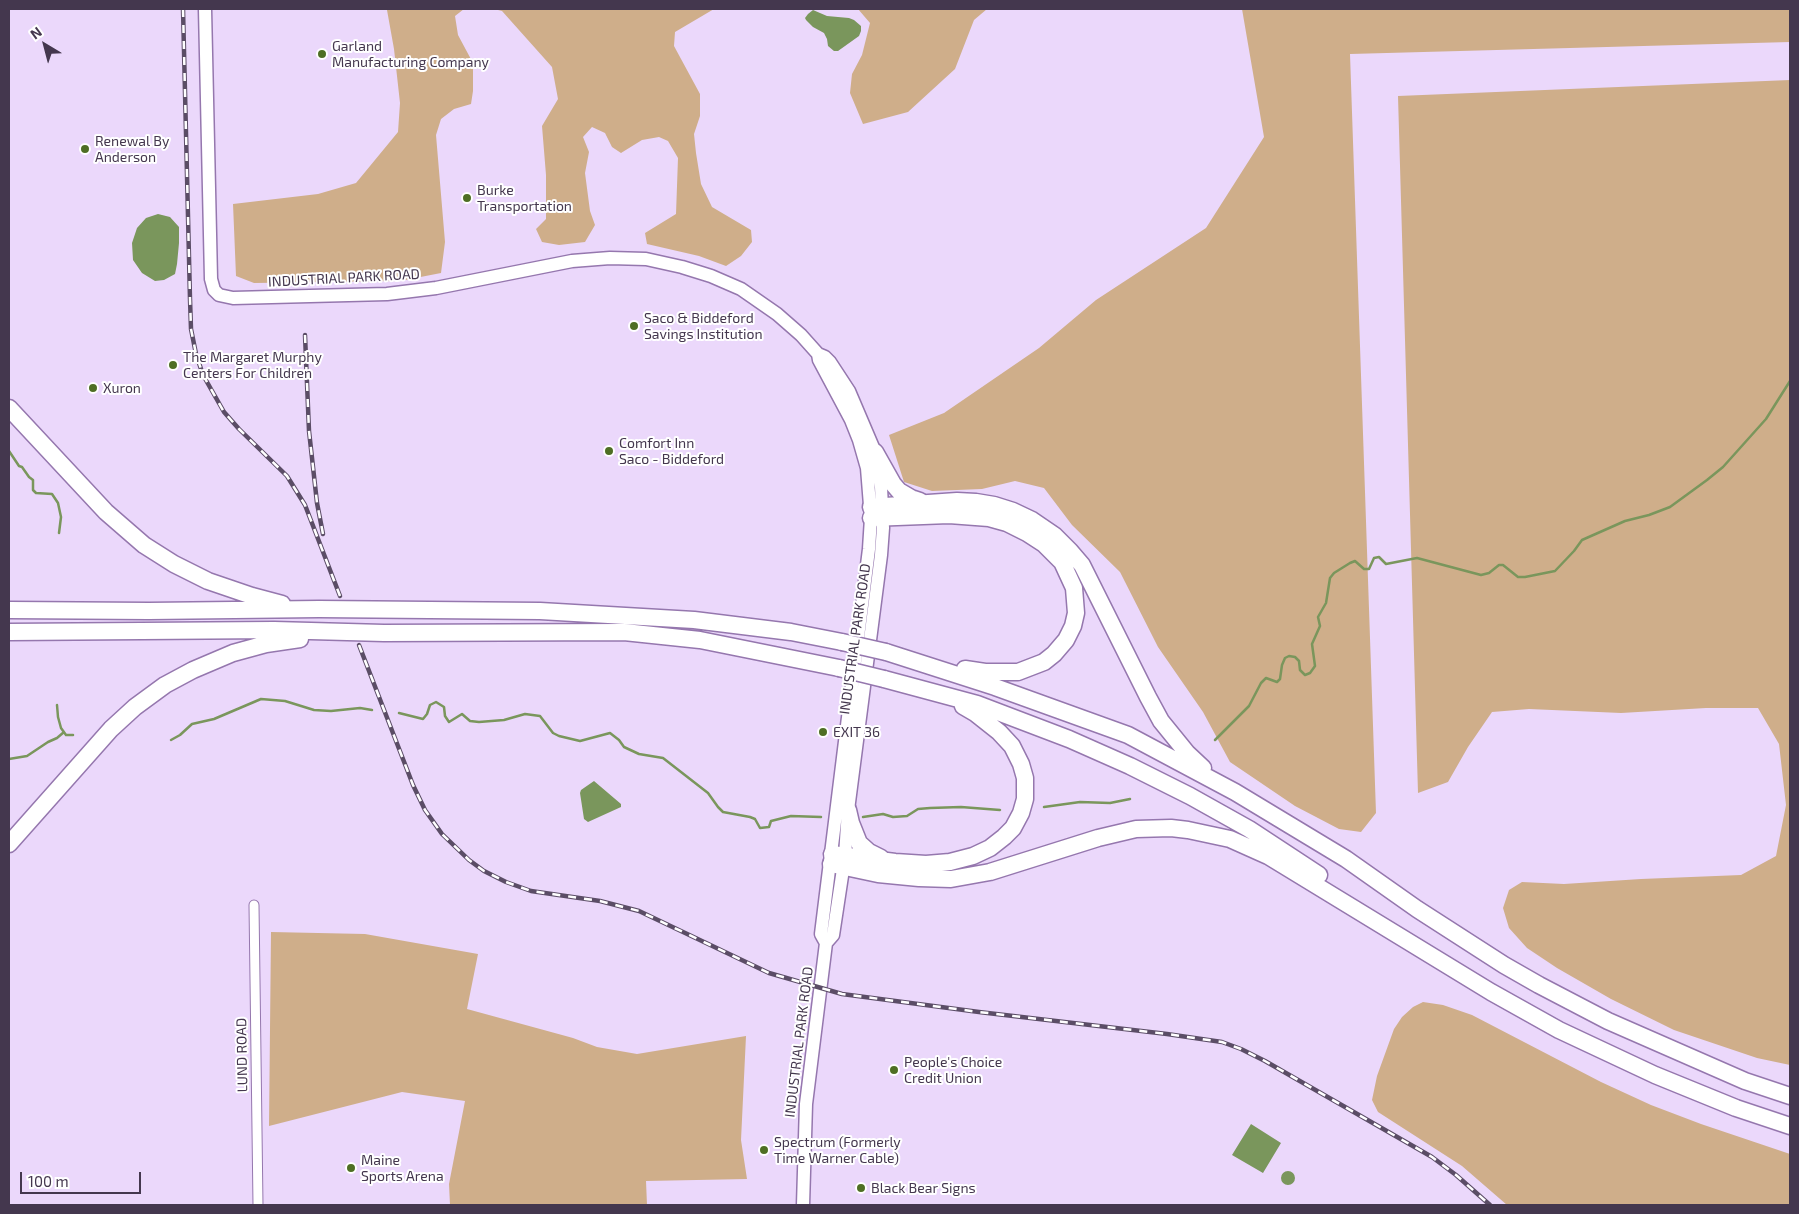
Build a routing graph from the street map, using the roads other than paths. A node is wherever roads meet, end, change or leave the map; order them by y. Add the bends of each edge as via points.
1 (205, 9) edge
2 (818, 354) junction
3 (9, 408) edge
4 (875, 452) junction
5 (933, 502) junction
6 (877, 512) junction
7 (320, 609) junction
8 (9, 610) edge
9 (9, 632) edge
10 (384, 633) junction
11 (886, 652) junction
12 (937, 692) junction
13 (1235, 792) junction
14 (848, 810) junction
15 (9, 844) edge
16 (838, 860) junction
17 (895, 862) junction
18 (254, 905) dead end
19 (1418, 947) junction
20 (1790, 1096) edge
21 (1790, 1126) edge
22 (258, 1205) edge
23 (803, 1205) edge

1 - 2 street, INDUSTRIAL PARK ROAD via 211,279 219,295 234,298 387,294 436,288 572,261 646,259 693,270 741,290 777,314
2 - 4 street, INDUSTRIAL PARK ROAD via 830,362 849,391
2 - 6 street, INDUSTRIAL PARK ROAD via 859,440
3 - 7 highway via 106,512 158,555 222,586 277,603
4 - 5 highway via 893,484 904,495
4 - 6 street, INDUSTRIAL PARK ROAD
5 - 6 highway
5 - 13 highway via 966,501 1003,508 1041,525 1064,544 1089,578 1162,721 1196,762
6 - 11 highway via 979,516 1015,527 1044,544 1062,562 1076,599 1073,626 1066,640 1044,662 1018,672 971,670
6 - 14 street, INDUSTRIAL PARK ROAD via 881,555
6 - 16 street, INDUSTRIAL PARK ROAD via 869,549
7 - 8 highway
7 - 11 highway, bridge via 540,611 684,619 782,631
9 - 10 highway via 274,630
10 - 12 highway, bridge via 624,632 700,640
10 - 15 highway via 266,644 220,658 177,678 135,707 112,729
11 - 13 highway via 1128,735
12 - 17 highway via 975,713 1007,740 1021,764 1025,799 1013,828 982,852 940,863
12 - 19 highway via 1069,739 1190,796 1249,829 1330,882
13 - 20 highway via 1346,859 1417,909 1539,985 1616,1025 1745,1081
14 - 16 street, INDUSTRIAL PARK ROAD
14 - 17 highway via 854,833 864,848 877,857
16 - 17 highway
16 - 19 highway via 887,875 951,879 990,872 1114,833 1152,828 1188,830 1230,839 1268,856
16 - 23 street, INDUSTRIAL PARK ROAD via 822,934 826,943 806,1104
18 - 22 street, LUND ROAD
19 - 21 highway via 1559,1030 1655,1075

